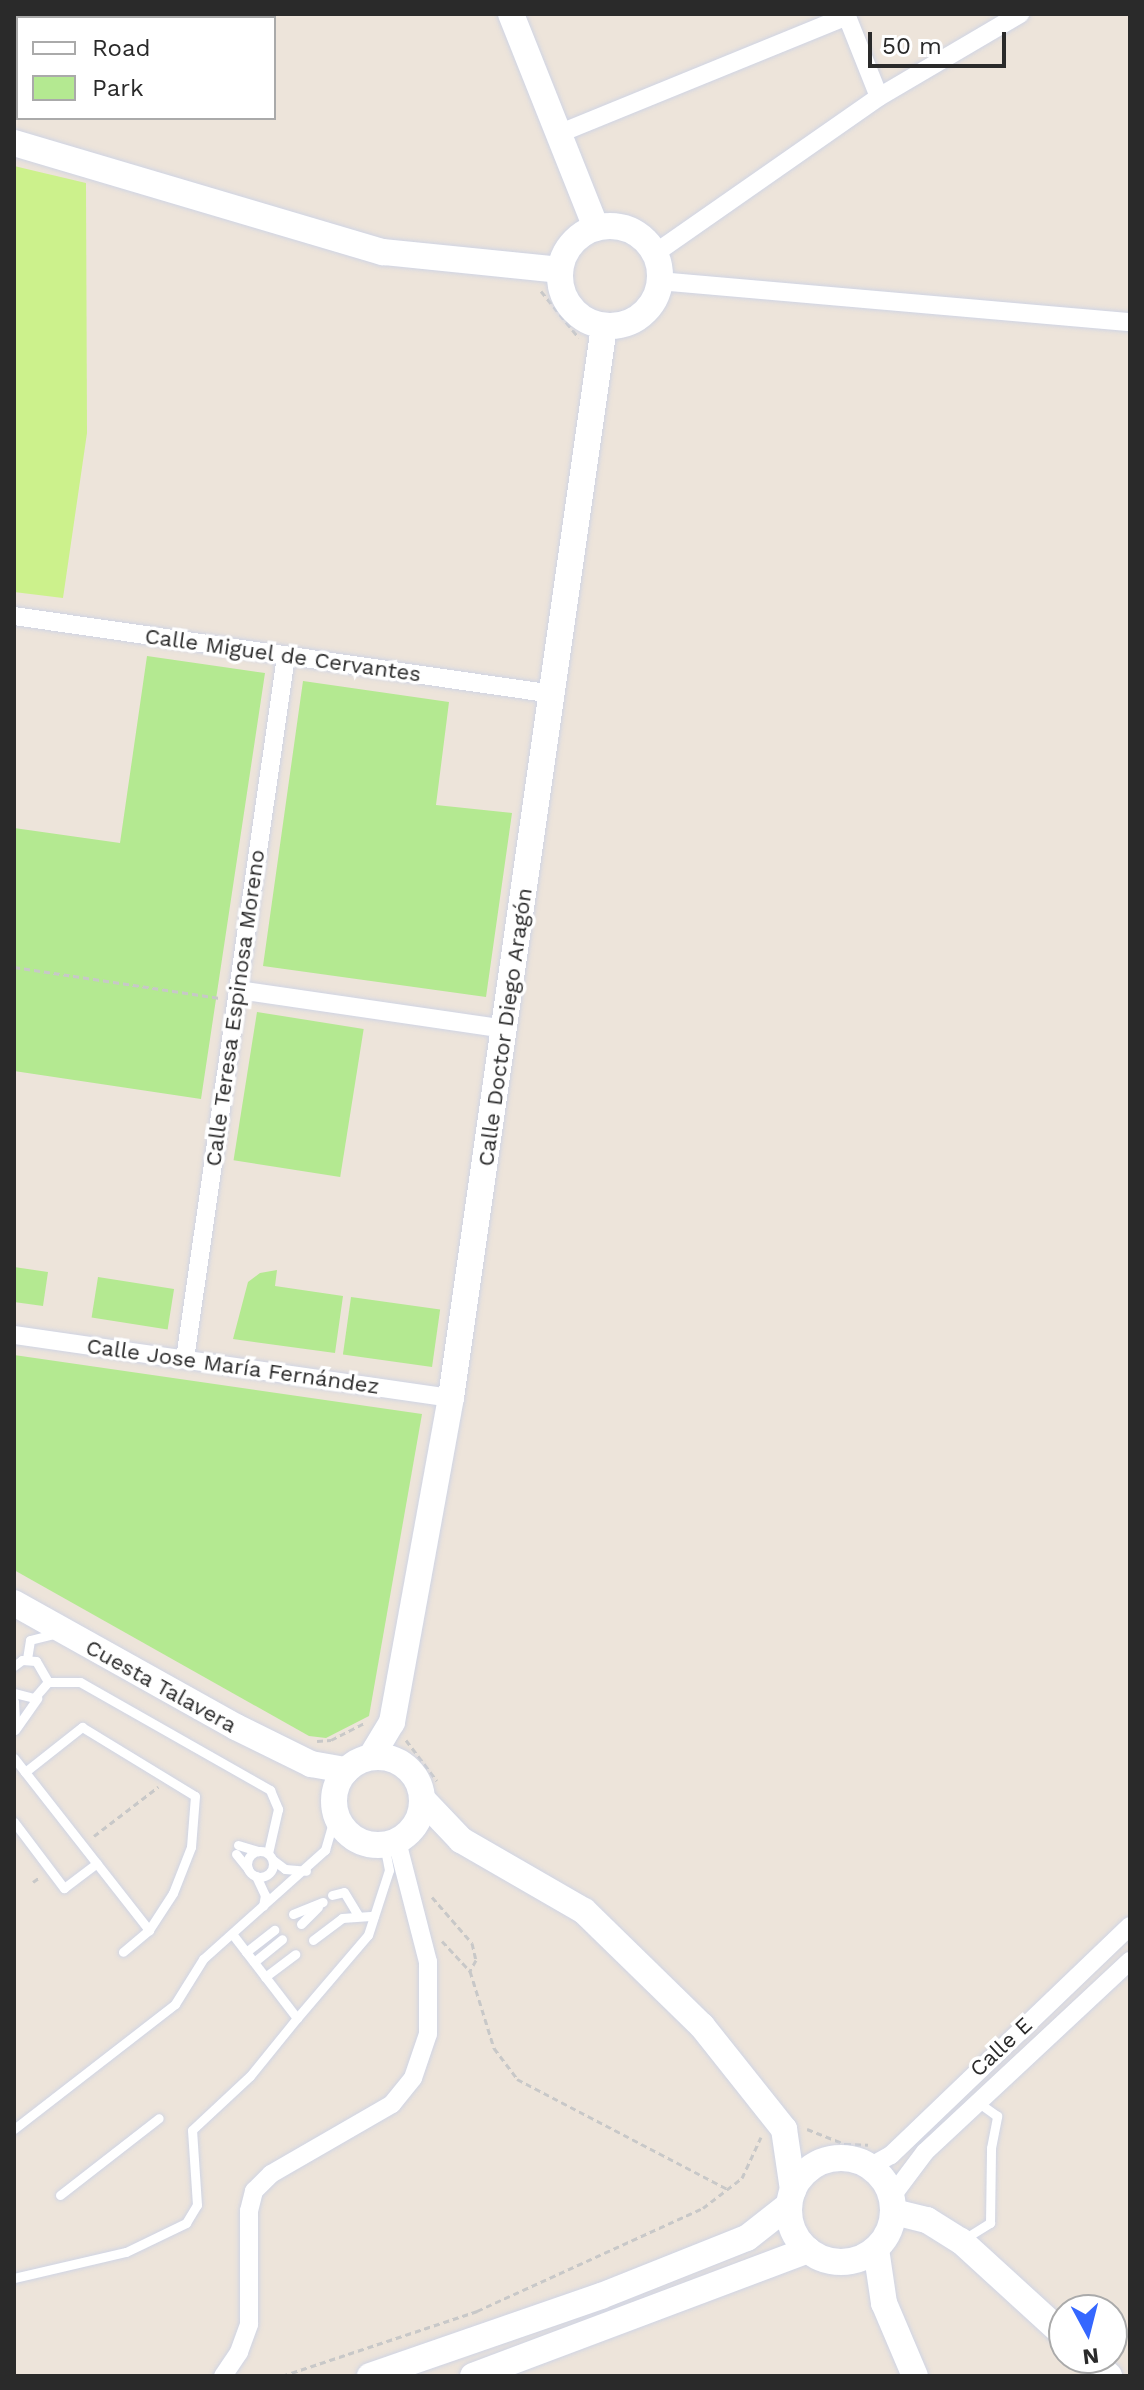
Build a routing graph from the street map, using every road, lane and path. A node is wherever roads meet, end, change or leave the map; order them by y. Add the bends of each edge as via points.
1 (511, 14) edge
2 (1020, 14) edge
3 (846, 15) edge
4 (879, 97) junction
5 (558, 134) junction
6 (14, 143) edge
7 (596, 228) junction
8 (654, 254) junction
9 (560, 270) junction
10 (659, 281) junction
11 (1130, 322) edge
12 (604, 327) junction
13 (14, 616) edge
14 (286, 656) junction
15 (553, 694) junction
16 (238, 990) junction
17 (505, 1029) junction
18 (14, 1335) edge
19 (185, 1359) junction
20 (451, 1398) junction
21 (14, 1603) edge
22 (75, 1638) junction
23 (27, 1659) junction
24 (14, 1666) edge
25 (48, 1682) junction
26 (14, 1693) edge
27 (38, 1697) junction
28 (14, 1701) edge
29 (391, 1725) junction
30 (14, 1732) edge
31 (371, 1757) junction
32 (14, 1758) edge
33 (399, 1762) junction
34 (311, 1764) junction
35 (346, 1770) junction
36 (25, 1772) junction
37 (171, 1778) junction
38 (422, 1799) junction
39 (334, 1805) junction
40 (14, 1822) edge
41 (395, 1840) junction
42 (461, 1840) junction
43 (82, 1845) junction
44 (268, 1855) junction
45 (97, 1863) junction
46 (50, 1869) junction
47 (306, 1871) junction
48 (252, 1873) junction
49 (33, 1882) dead end
50 (407, 1890) junction
51 (332, 1895) dead end
52 (262, 1909) junction
53 (293, 1914) dead end
54 (374, 1916) junction
55 (360, 1917) junction
56 (301, 1924) dead end
57 (1130, 1926) edge
58 (149, 1930) junction
59 (274, 1930) dead end
60 (420, 1933) junction
61 (233, 1935) junction
62 (282, 1939) dead end
63 (313, 1940) dead end
64 (123, 1952) dead end
65 (246, 1952) junction
66 (295, 1954) dead end
67 (1130, 1961) edge
68 (254, 1962) junction
69 (470, 1971) junction
70 (265, 1977) junction
71 (297, 2018) junction
72 (979, 2103) junction
73 (159, 2118) dead end
74 (14, 2129) edge
75 (783, 2129) junction
76 (871, 2155) junction
77 (836, 2158) junction
78 (729, 2190) junction
79 (60, 2195) dead end
80 (791, 2197) junction
81 (893, 2204) junction
82 (961, 2241) junction
83 (876, 2249) junction
84 (808, 2250) junction
85 (838, 2262) junction
86 (14, 2278) edge
87 (884, 2303) junction
88 (1048, 2320) edge
89 (223, 2376) edge
90 (282, 2376) edge
91 (370, 2376) edge
92 (473, 2376) edge
93 (915, 2376) edge

1 - 5 street
2 - 4 street
3 - 4 street
3 - 5 street
4 - 8 street
5 - 7 street
6 - 9 street via 383,252
7 - 8 street via 630,230
7 - 9 street via 572,244
8 - 10 street
9 - 12 street via 566,301 576,313
10 - 11 street
10 - 12 street via 649,307 636,318
12 - 15 street, Calle Doctor Diego Aragón
13 - 14 street, Calle Miguel de Cervantes
14 - 15 street, Calle Miguel de Cervantes
14 - 16 street, Calle Teresa Espinosa Moreno
15 - 17 street, Calle Doctor Diego Aragón
16 - 17 street
16 - 19 street, Calle Teresa Espinosa Moreno
17 - 20 street, Calle Doctor Diego Aragón
18 - 19 street, Calle Jose María Fernández
19 - 20 street, Calle Jose María Fernández
20 - 29 street, Calle Doctor Diego Aragón
21 - 22 street, Cuesta Talavera
22 - 23 lane via 34,1638
22 - 34 street, Cuesta Talavera
23 - 24 lane
23 - 25 lane via 43,1667
25 - 27 lane
25 - 44 lane via 80,1682 270,1790 278,1809
26 - 27 lane
27 - 30 lane
28 - 30 lane
29 - 31 street, Calle Doctor Diego Aragón
29 - 33 street, Calle Doctor Diego Aragón
31 - 33 street
31 - 35 street
32 - 36 lane
33 - 38 street via 411,1772
34 - 35 street, Cuesta Talavera
34 - 39 street, Cuesta Talavera
35 - 39 street
36 - 37 lane via 82,1727
36 - 43 lane
37 - 43 path
37 - 58 lane via 195,1796 197,1821 184,1868
38 - 41 street via 415,1826
38 - 42 street
39 - 41 street via 354,1839
39 - 47 lane via 325,1850
40 - 46 lane
41 - 42 street
41 - 50 street
41 - 54 lane
42 - 75 street via 584,1911 702,2026
43 - 45 lane
44 - 47 lane via 285,1869
44 - 48 lane via 250,1856
44 - 48 lane via 270,1873
44 - 48 lane via 237,1849
45 - 46 lane via 64,1888
45 - 58 lane
46 - 49 path
47 - 52 lane
48 - 52 lane via 266,1899
50 - 60 street
50 - 69 path via 430,1897 467,1934 476,1956
51 - 55 lane via 344,1892
52 - 61 lane
53 - 56 lane via 323,1902
54 - 55 lane
54 - 71 lane via 368,1935
55 - 63 lane via 342,1918
57 - 76 street, Calle E via 891,2155
58 - 64 lane
59 - 65 lane
60 - 69 path via 436,1935
60 - 89 street via 428,1962 428,2034 413,2078 392,2104 271,2174 254,2191 249,2211 249,2324
61 - 65 lane
61 - 74 lane via 203,1959 169,2009
62 - 68 lane
65 - 68 lane
66 - 70 lane
67 - 72 street, Calle E
68 - 70 lane
69 - 78 path via 494,2048 517,2079
70 - 71 lane
71 - 86 lane via 250,2076 192,2130 197,2205 186,2223 126,2252
72 - 81 street, Calle E via 925,2152
72 - 82 lane via 997,2116 990,2223
73 - 79 lane
75 - 76 path
75 - 77 street
75 - 78 path
75 - 80 street
76 - 77 street
76 - 81 street
77 - 80 street via 810,2168
78 - 90 path via 703,2208 477,2311
80 - 84 street via 790,2222
80 - 91 street via 747,2238 601,2296
81 - 82 street
81 - 83 street
82 - 88 street
83 - 85 street
83 - 87 street
84 - 85 street
84 - 92 street
85 - 87 street
87 - 93 street

